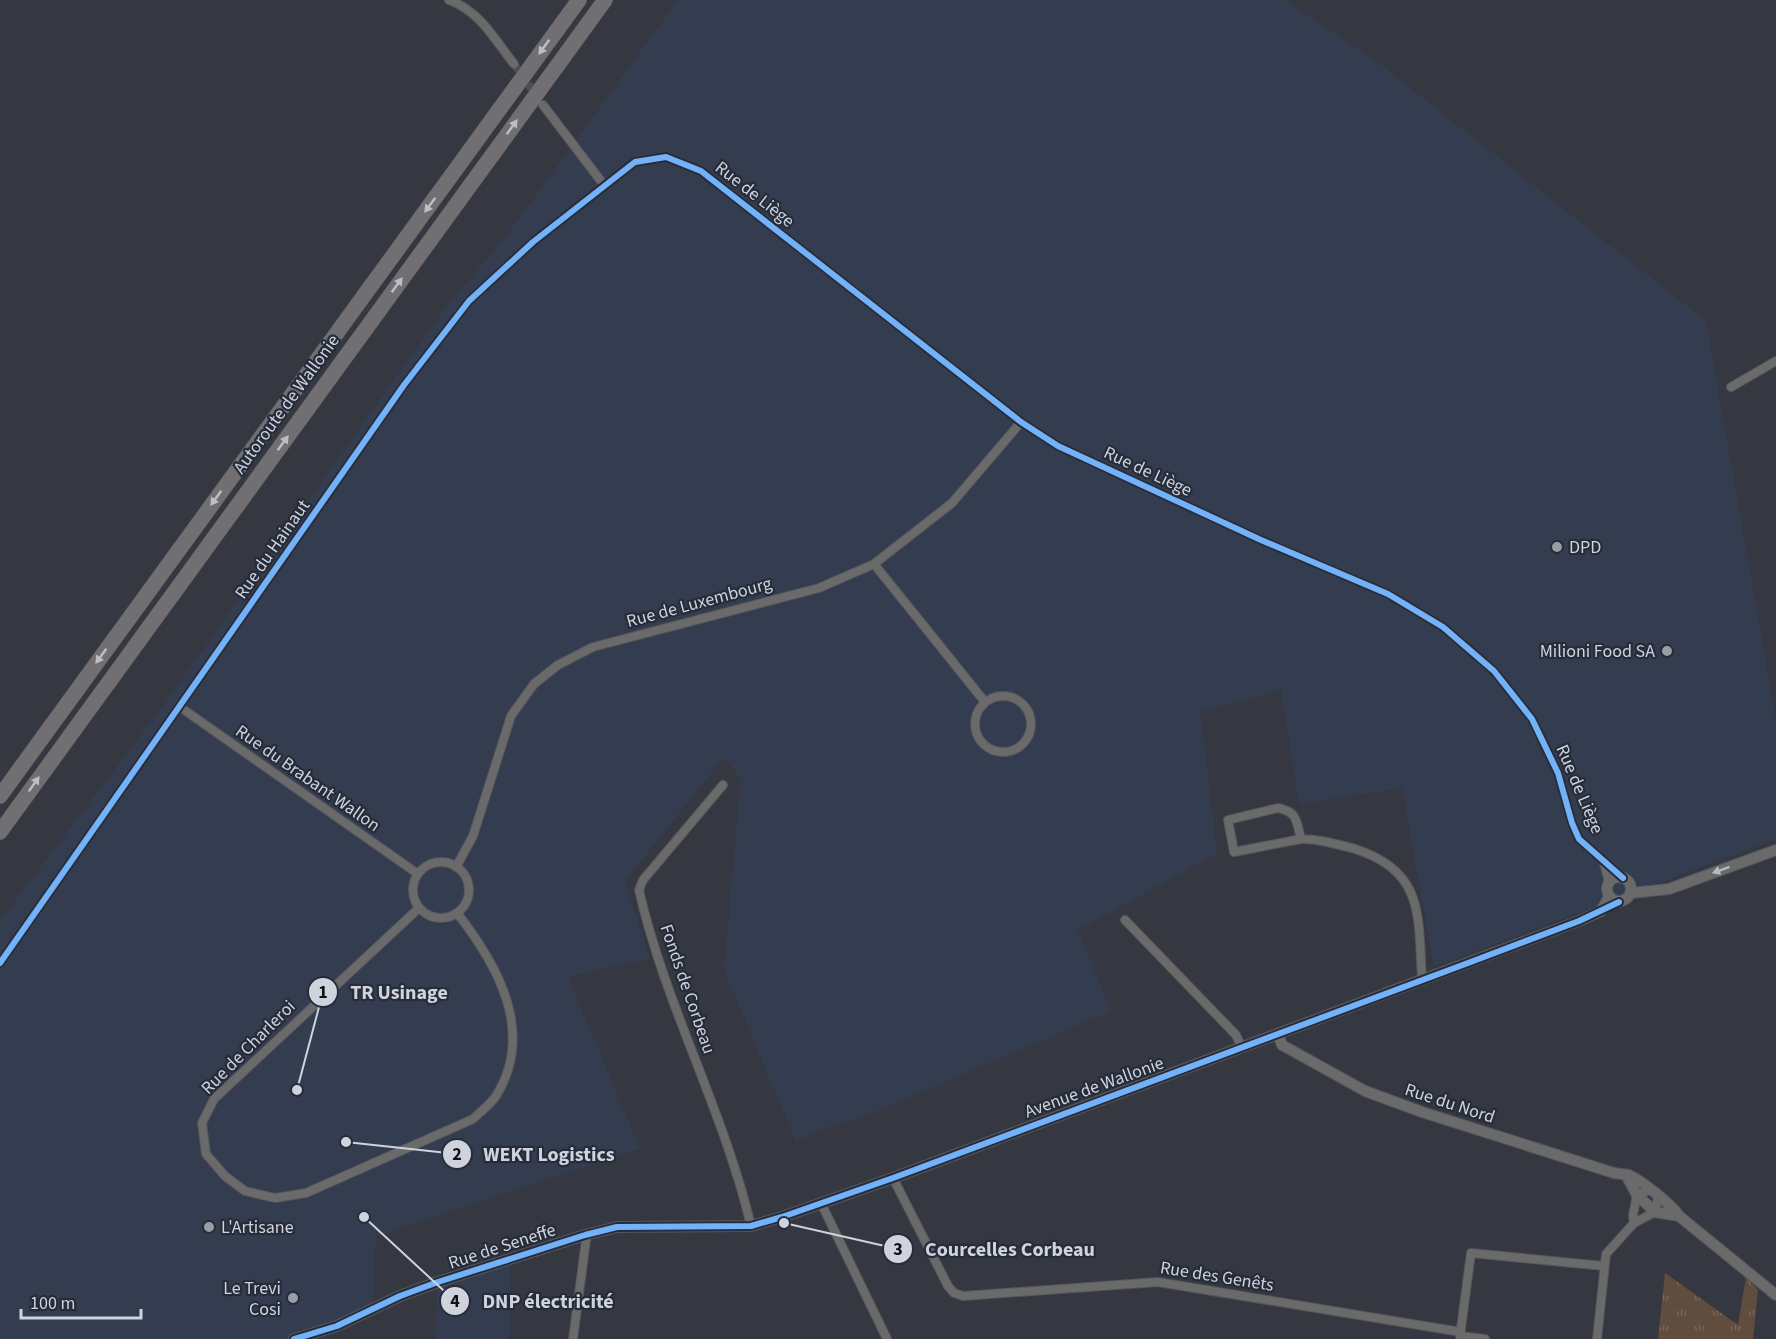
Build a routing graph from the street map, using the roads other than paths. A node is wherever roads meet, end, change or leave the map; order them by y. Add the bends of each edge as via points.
1 (449, 0) edge
2 (579, 0) edge
3 (605, 0) edge
4 (514, 64) tunnel mouth
5 (543, 105) tunnel mouth
6 (604, 185) junction
7 (1776, 361) edge
8 (1731, 387) dead end
9 (1021, 422) junction
10 (874, 564) junction
11 (985, 702) junction
12 (180, 707) junction
13 (723, 785) dead end
14 (0, 796) edge
15 (0, 832) edge
16 (1300, 839) junction
17 (1776, 850) edge
18 (1604, 863) junction
19 (456, 867) junction
20 (418, 874) junction
21 (1623, 878) junction
22 (1609, 882) junction
23 (1631, 893) junction
24 (1609, 897) junction
25 (419, 908) junction
26 (457, 913) junction
27 (1125, 920) dead end
28 (0, 963) edge
29 (1422, 979) junction
30 (1278, 1034) junction
31 (1242, 1048) junction
32 (1626, 1175) junction
33 (893, 1178) junction
34 (1654, 1193) junction
35 (1637, 1195) junction
36 (821, 1203) junction
37 (1655, 1212) junction
38 (1679, 1216) junction
39 (1634, 1223) junction
40 (751, 1226) junction
41 (585, 1235) junction
42 (1604, 1266) junction
43 (1776, 1295) edge
44 (1461, 1332) junction
45 (294, 1339) edge
46 (573, 1339) edge
47 (887, 1339) edge
48 (1485, 1339) edge
49 (1597, 1339) edge

1 - 4 street via 482,21
2 -> 14 highway, Autoroute de Wallonie
15 -> 3 highway, Autoroute de Wallonie
5 - 6 street
6 - 9 street, Rue de Liège via 635,162 666,158 701,171
6 - 12 street, Rue du Hainaut via 533,242 469,301 404,386
7 - 8 street
9 - 10 street, Rue de Luxembourg via 952,502
9 - 18 street, Rue de Liège via 1068,451 1388,594 1443,627 1494,671 1532,719 1558,773 1580,839
10 - 11 street
10 - 19 street, Rue de Luxembourg via 819,588 593,647 558,665 534,684 512,716 473,836
11 - 11 street via 976,718 980,739 1000,752 1018,747 1029,734 1031,724 1026,708 1007,696
12 - 20 street, Rue du Brabant Wallon
12 - 28 street, Rue du Hainaut
13 - 40 street, Fonds de Corbeau via 643,880 639,890 656,952
16 - 16 street via 1295,816 1289,810 1278,808 1228,820 1234,852
16 - 29 street via 1324,841 1371,854 1402,876 1419,919
17 -> 23 street via 1669,889
18 - 21 street, Rue de Liège
18 - 22 street
19 - 20 street via 440,863
19 - 26 street via 467,881 468,890
20 - 25 street via 413,891
21 - 22 street
21 - 23 street via 1629,882
22 - 24 street
23 - 24 street via 1620,902
24 - 29 street, Avenue de Wallonie via 1601,911
25 - 26 street via 433,917
25 - 26 street, Rue de Charleroi via 214,1099 202,1123 206,1154 245,1191 275,1198 306,1193 473,1119 495,1098 508,1073 513,1045 511,1017 502,982
27 - 31 street via 1236,1035
29 - 30 street, Avenue de Wallonie
30 - 31 street, Avenue de Wallonie
30 - 32 street, Rue du Nord via 1282,1045 1365,1091
31 - 33 street, Avenue de Wallonie
32 - 34 street, Rue du Nord
32 - 35 street
33 - 36 street, Avenue de Wallonie
33 - 44 street, Rue des Genêts via 948,1286 963,1296 1158,1282
34 - 35 street
34 - 37 street
34 - 38 street, Rue du Nord
35 - 37 street
35 - 39 street
36 - 40 street, Avenue de Wallonie
36 - 47 street
37 - 38 street, Rue du Nord
37 - 39 street
38 - 43 street, Rue du Nord
39 - 42 street via 1606,1254
40 - 41 street, Avenue de Wallonie via 617,1227
41 - 45 street, Rue de Seneffe via 438,1282 337,1326
41 - 46 street
42 - 44 street via 1471,1253
42 - 49 street
44 - 48 street, Rue des Genêts via 1460,1335

